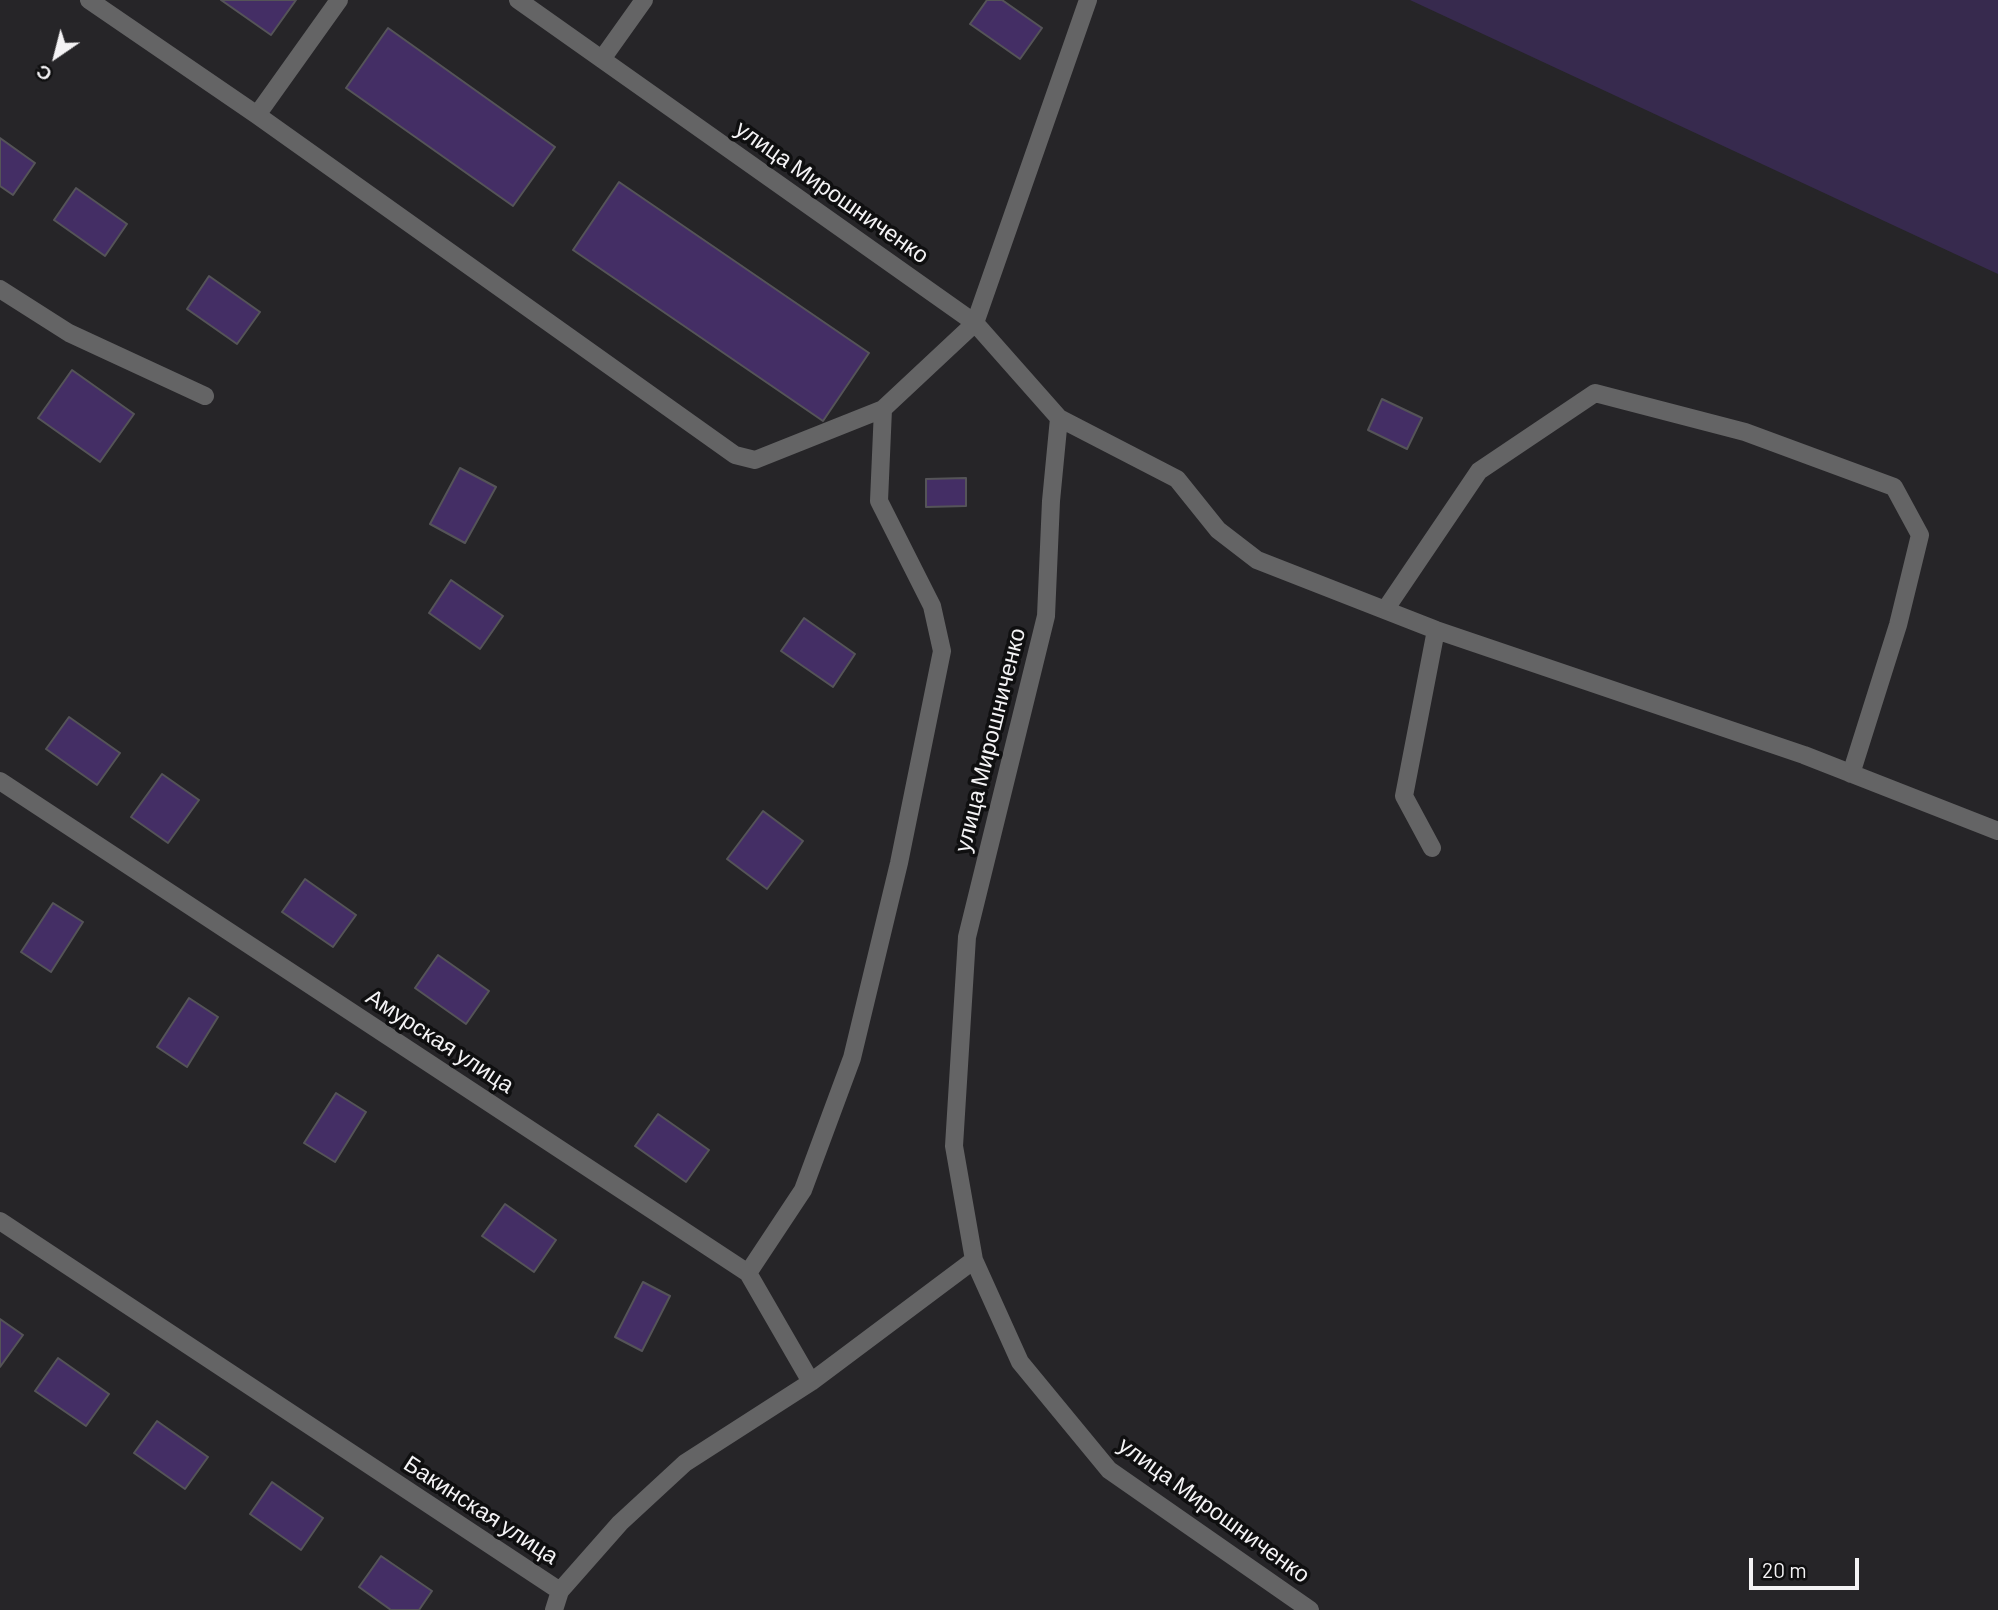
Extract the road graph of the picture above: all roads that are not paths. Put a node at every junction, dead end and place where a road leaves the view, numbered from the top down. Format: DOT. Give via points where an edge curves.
graph roads {
  1 [pos="89,0"];
  2 [pos="340,0"];
  3 [pos="518,0"];
  4 [pos="644,0"];
  5 [pos="1088,0"];
  6 [pos="602,58"];
  7 [pos="257,115"];
  8 [pos="0,289"];
  9 [pos="975,323"];
  10 [pos="205,396"];
  11 [pos="883,408"];
  12 [pos="1059,418"];
  13 [pos="1385,610"];
  14 [pos="1436,630"];
  15 [pos="1852,774"];
  16 [pos="0,781"];
  17 [pos="1998,831"];
  18 [pos="1432,848"];
  19 [pos="0,1221"];
  20 [pos="974,1260"];
  21 [pos="748,1273"];
  22 [pos="811,1382"];
  23 [pos="560,1591"];
  24 [pos="554,1610"];
  25 [pos="1310,1610"];
  1 -- 7 [label="street"];
  2 -- 7 [label="street"];
  3 -- 6 [label="street, улица Мирошниченко"];
  4 -- 6 [label="street"];
  5 -- 9 [label="street"];
  6 -- 9 [label="street, улица Мирошниченко"];
  7 -- 11 [label="street" via="736,455 755,460"];
  8 -- 10 [label="street" via="69,333"];
  9 -- 11 [label="street"];
  9 -- 12 [label="street, улица Мирошниченко"];
  11 -- 21 [label="street" via="879,501 932,606 942,651 899,863 852,1058 803,1190"];
  12 -- 13 [label="street" via="1177,479 1218,530 1257,560"];
  12 -- 20 [label="street, улица Мирошниченко" via="1046,616 967,937 954,1146"];
  13 -- 14 [label="street"];
  13 -- 15 [label="street" via="1479,471 1595,393 1745,432 1894,486 1920,535"];
  14 -- 15 [label="street"];
  14 -- 18 [label="street" via="1404,796"];
  15 -- 17 [label="street"];
  16 -- 21 [label="street, Амурская улица"];
  19 -- 23 [label="street, Бакинская улица"];
  20 -- 22 [label="street, Бакинская улица"];
  20 -- 25 [label="street, улица Мирошниченко" via="1020,1362 1109,1470"];
  21 -- 22 [label="street, Амурская улица"];
  22 -- 23 [label="street, Бакинская улица" via="685,1463 620,1522"];
  23 -- 24 [label="street"];
}
